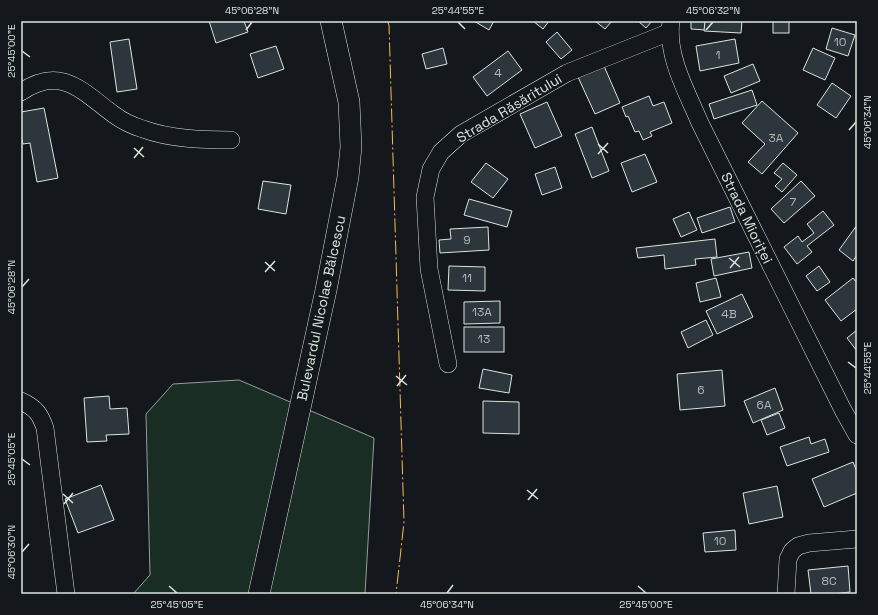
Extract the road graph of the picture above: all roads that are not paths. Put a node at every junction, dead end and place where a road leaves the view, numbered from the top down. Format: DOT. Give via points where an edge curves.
graph roads {
  1 [pos="331,21"];
  2 [pos="670,27"];
  3 [pos="21,92"];
  4 [pos="231,140"];
  5 [pos="448,364"];
  6 [pos="21,401"];
  7 [pos="850,407"];
  8 [pos="857,435"];
  9 [pos="857,539"];
  10 [pos="66,594"];
  11 [pos="259,594"];
  12 [pos="786,594"];
  1 -- 11 [label="street, Bulevardul Nicolae Bălcescu" via="349,102 351,147 348,177 326,290"];
  2 -- 5 [label="street, Strada Răsăritului" via="567,73 461,134 441,152 431,169 425,197 429,269"];
  2 -- 7 [label="street, Strada Mioriței" via="672,50 700,124"];
  3 -- 4 [label="street" via="41,82 58,80 74,85 114,115 143,129 203,140"];
  6 -- 10 [label="street" via="40,414 45,428"];
  7 -- 8 [label="street, Strada Mioriței"];
  9 -- 12 [label="street" via="798,546 788,559"];
}
